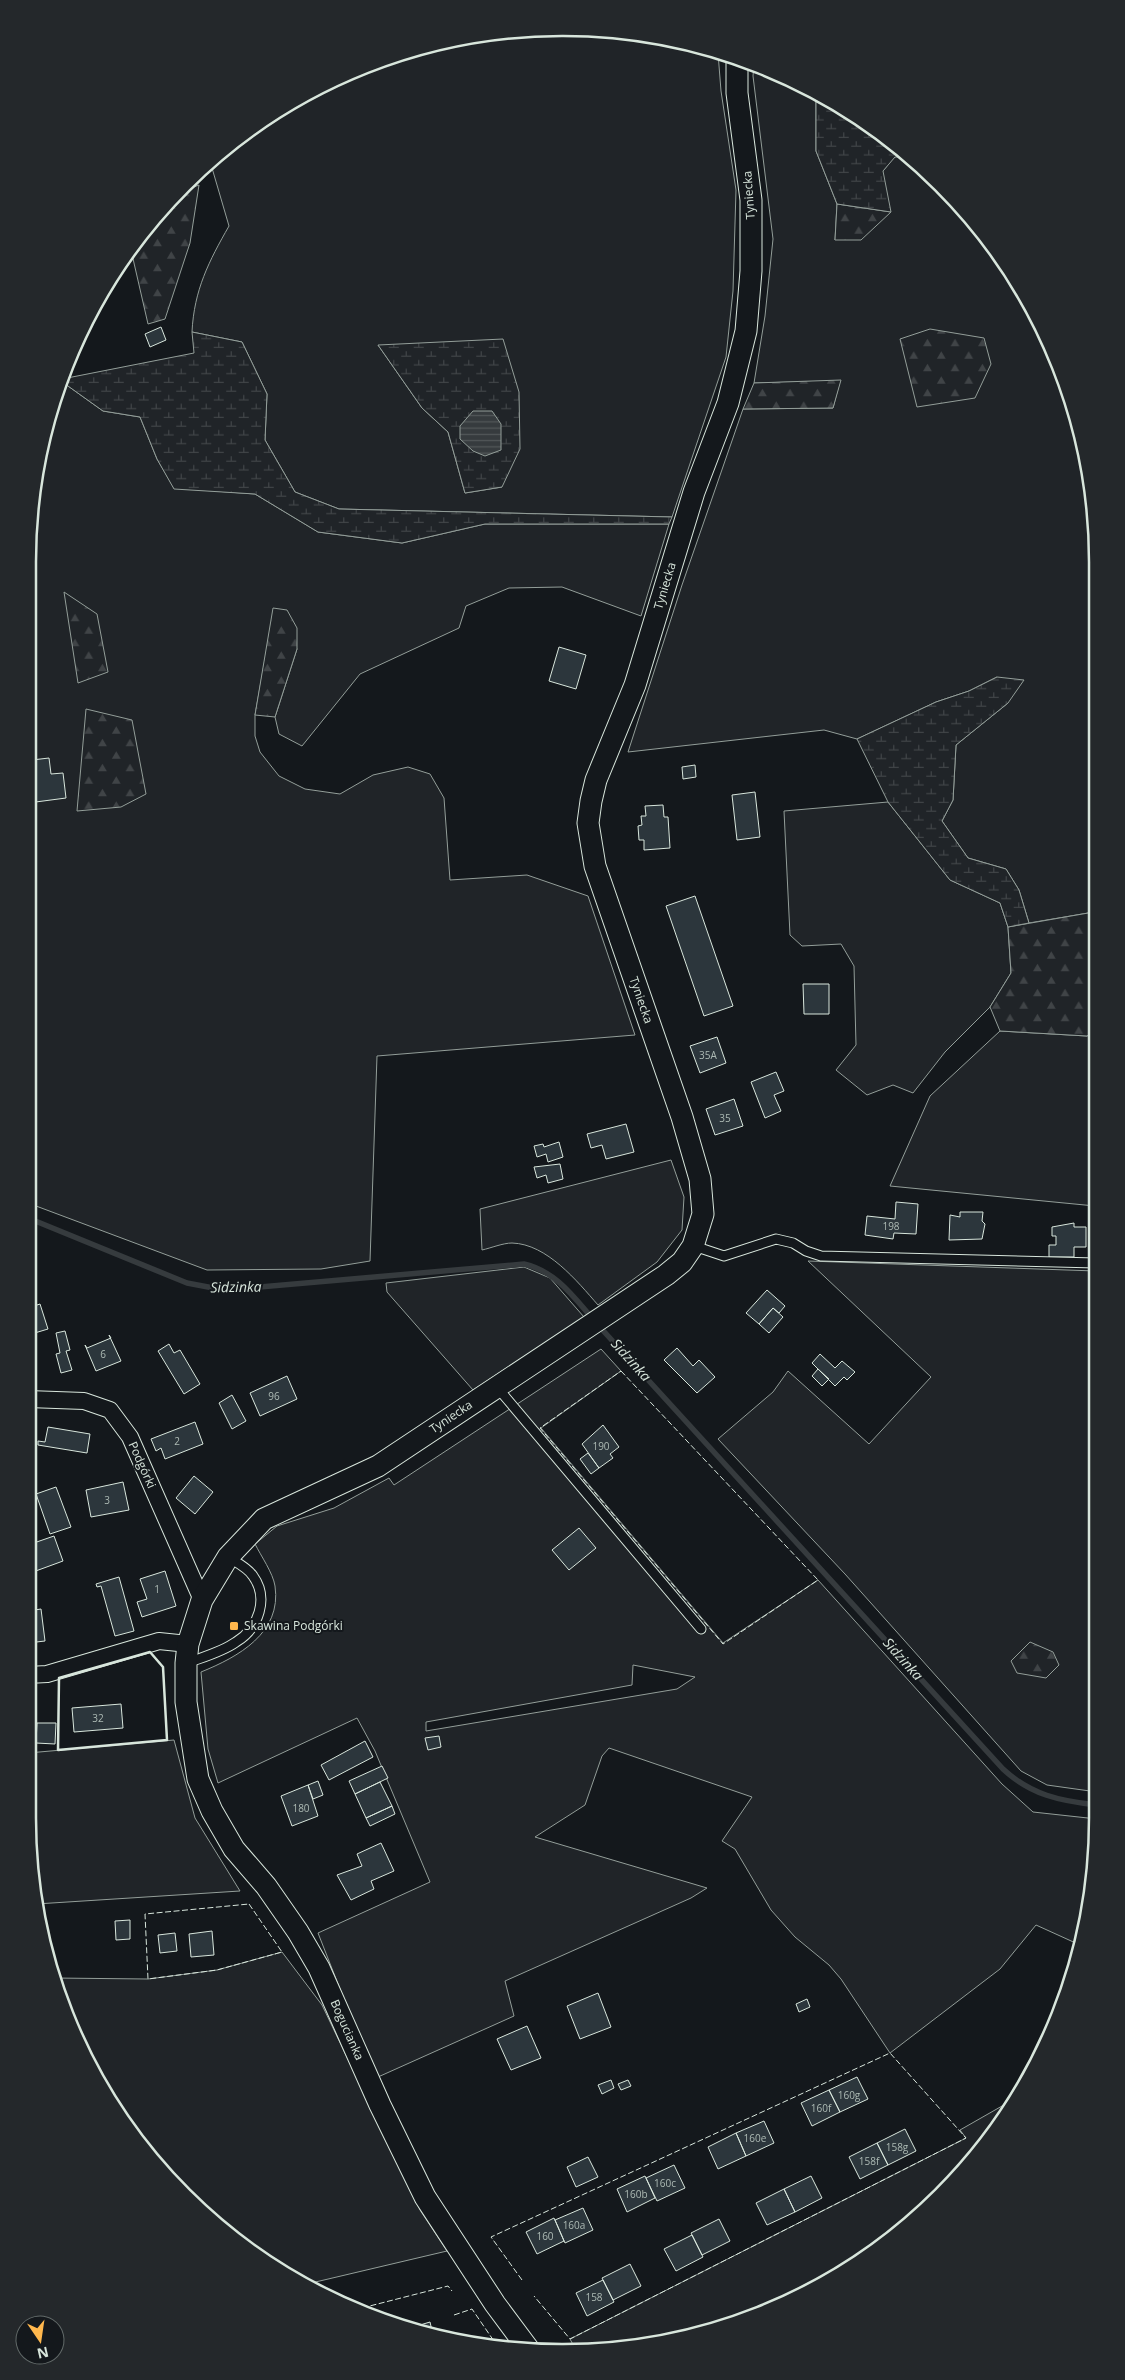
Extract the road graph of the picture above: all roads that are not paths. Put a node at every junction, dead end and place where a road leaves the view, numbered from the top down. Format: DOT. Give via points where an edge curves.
graph roads {
  1 [pos="737,66"];
  2 [pos="693,1246"];
  3 [pos="1089,1263"];
  4 [pos="496,1386"];
  5 [pos="36,1399"];
  6 [pos="228,1557"];
  7 [pos="202,1600"];
  8 [pos="701,1629"];
  9 [pos="187,1654"];
  10 [pos="36,1675"];
  11 [pos="186,1702"];
  12 [pos="523,2342"];
  1 -- 2 [label="street, Tyniecka" via="751,200 751,271 746,331 728,402 694,492 635,685 596,780 588,823 595,866 700,1179 702,1214"];
  2 -- 3 [label="lane" via="724,1256 776,1239 821,1256"];
  2 -- 4 [label="street, Tyniecka" via="682,1262 666,1275"];
  4 -- 6 [label="street, Tyniecka" via="378,1466 264,1519"];
  4 -- 8 [label="lane"];
  5 -- 7 [label="street, Podgórki" via="84,1401 110,1410 130,1437"];
  6 -- 7 [label="street, Tyniecka"];
  6 -- 9 [label="lane" via="253,1575 260,1592 261,1611 246,1634 236,1642"];
  7 -- 9 [label="street, Tyniecka"];
  9 -- 10 [label="street" via="158,1641"];
  9 -- 11 [label="street, Tyniecka"];
  11 -- 12 [label="street, Bogucianka" via="198,1779 212,1811 234,1849 266,1886 298,1932 319,1968 425,2197 494,2304"];
}
